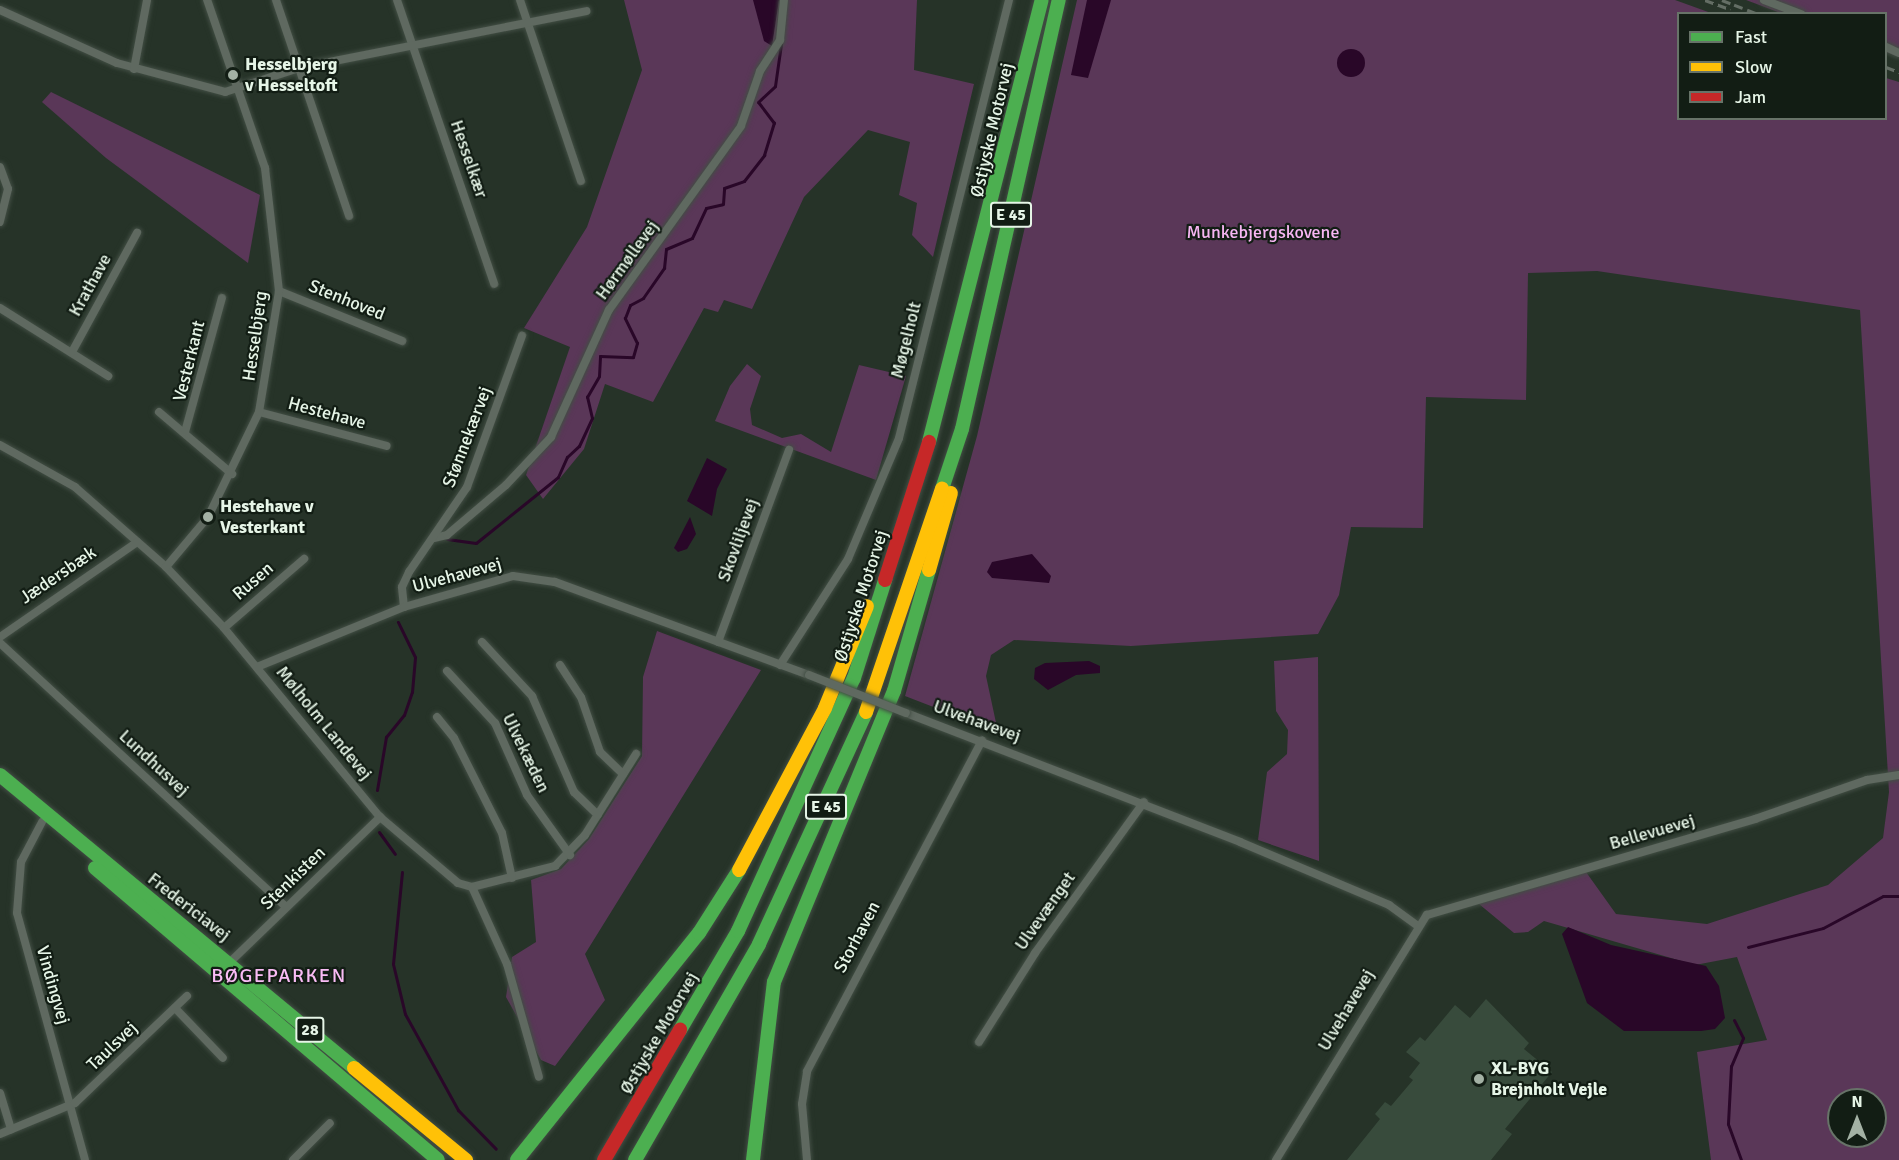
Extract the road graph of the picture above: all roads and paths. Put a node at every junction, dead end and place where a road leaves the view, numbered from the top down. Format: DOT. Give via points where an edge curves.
graph roads {
  1 [pos="147,0"];
  2 [pos="207,0"];
  3 [pos="276,0"];
  4 [pos="398,0"];
  5 [pos="520,0"];
  6 [pos="784,0"];
  7 [pos="1009,0"];
  8 [pos="1042,0"];
  9 [pos="1059,0"];
  10 [pos="1764,0"];
  11 [pos="0,10"];
  12 [pos="586,11"];
  13 [pos="1796,12"];
  14 [pos="528,24"];
  15 [pos="413,45"];
  16 [pos="299,68"];
  17 [pos="134,69"];
  18 [pos="237,88"];
  19 [pos="0,167"];
  20 [pos="581,181"];
  21 [pos="349,216"];
  22 [pos="0,222"];
  23 [pos="137,233"];
  24 [pos="494,284"];
  25 [pos="279,291"];
  26 [pos="222,298"];
  27 [pos="0,308"];
  28 [pos="522,336"];
  29 [pos="402,340"];
  30 [pos="72,352"];
  31 [pos="108,376"];
  32 [pos="159,412"];
  33 [pos="259,412"];
  34 [pos="962,429"];
  35 [pos="185,432"];
  36 [pos="0,444"];
  37 [pos="387,447"];
  38 [pos="789,450"];
  39 [pos="232,474"];
  40 [pos="904,520"];
  41 [pos="434,538"];
  42 [pos="137,542"];
  43 [pos="304,559"];
  44 [pos="166,567"];
  45 [pos="404,607"];
  46 [pos="224,628"];
  47 [pos="0,637"];
  48 [pos="482,642"];
  49 [pos="718,642"];
  50 [pos="0,643"];
  51 [pos="560,664"];
  52 [pos="780,665"];
  53 [pos="257,667"];
  54 [pos="447,670"];
  55 [pos="437,717"];
  56 [pos="982,740"];
  57 [pos="636,754"];
  58 [pos="623,774"];
  59 [pos="0,775"];
  60 [pos="1899,775"];
  61 [pos="0,785"];
  62 [pos="1144,802"];
  63 [pos="598,815"];
  64 [pos="380,817"];
  65 [pos="42,822"];
  66 [pos="570,855"];
  67 [pos="512,878"];
  68 [pos="472,886"];
  69 [pos="286,907"];
  70 [pos="1417,925"];
  71 [pos="230,962"];
  72 [pos="187,996"];
  73 [pos="175,1008"];
  74 [pos="979,1042"];
  75 [pos="223,1058"];
  76 [pos="539,1077"];
  77 [pos="0,1093"];
  78 [pos="69,1105"];
  79 [pos="330,1123"];
  80 [pos="11,1129"];
  81 [pos="0,1134"];
  82 [pos="85,1160"];
  83 [pos="293,1160"];
  84 [pos="438,1160"];
  85 [pos="466,1160"];
  86 [pos="517,1160"];
  87 [pos="604,1160"];
  88 [pos="635,1160"];
  89 [pos="753,1160"];
  90 [pos="807,1160"];
  91 [pos="1276,1160"];
  1 -- 17 [label="street"];
  2 -- 18 [label="street, Hesselbjerg"];
  3 -- 16 [label="street"];
  4 -- 15 [label="street, Hesselkær"];
  5 -- 14 [label="street"];
  6 -- 41 [label="street, Hørmøllevej" via="780,40 760,71 741,126 609,310 551,438 506,485 447,535"];
  7 -- 52 [label="street, Møgelholt" via="899,438 848,559 824,605"];
  8 -- 40 [label="main road, Østjyske Motorvej / E 45" via="988,223"];
  9 -- 34 [label="main road, Østjyske Motorvej / E 45"];
  10 -- 13 [label="street"];
  11 -- 17 [label="street"];
  12 -- 14 [label="street"];
  14 -- 15 [label="street"];
  14 -- 20 [label="street"];
  15 -- 16 [label="street"];
  15 -- 24 [label="street, Hesselkær"];
  16 -- 18 [label="street"];
  16 -- 21 [label="street"];
  17 -- 18 [label="street" via="211,91"];
  18 -- 25 [label="street, Hesselbjerg" via="274,210"];
  19 -- 22 [label="street" via="8,202"];
  23 -- 30 [label="street, Krathave"];
  25 -- 29 [label="street, Stenhoved"];
  25 -- 33 [label="street, Hesselbjerg"];
  26 -- 35 [label="street, Vesterkant"];
  27 -- 30 [label="street"];
  28 -- 41 [label="street, Stønnekærvej" via="467,487"];
  30 -- 31 [label="street"];
  32 -- 35 [label="street, Vesterkant"];
  33 -- 37 [label="street, Hestehave"];
  33 -- 39 [label="street, Hesselbjerg"];
  34 -- 88 [label="main road, Østjyske Motorvej / E 45" via="878,686 820,822 685,1081"];
  34 -- 89 [label="main road" via="962,450 894,691 774,982"];
  35 -- 39 [label="street, Vesterkant"];
  36 -- 42 [label="street, Mølholm Landevej" via="75,488"];
  38 -- 49 [label="street, Skovliljevej"];
  39 -- 44 [label="street, Hesselbjerg" via="208,517"];
  40 -- 86 [label="main road" via="825,708 732,882 687,949"];
  40 -- 87 [label="main road, Østjyske Motorvej / E 45" via="854,678 804,792 738,931"];
  41 -- 45 [label="street, Stønnekærvej" via="402,587"];
  42 -- 44 [label="street, Mølholm Landevej"];
  42 -- 47 [label="street, Jædersbæk"];
  43 -- 46 [label="street, Rusen"];
  44 -- 46 [label="street, Mølholm Landevej"];
  45 -- 49 [label="street, Ulvehavevej" via="494,579 536,578"];
  45 -- 53 [label="street, Ulvehavevej"];
  46 -- 53 [label="street, Mølholm Landevej"];
  48 -- 63 [label="street, Ulvekæden" via="532,696 574,792"];
  49 -- 52 [label="street, Ulvehavevej"];
  50 -- 69 [label="street, Lundhusvej"];
  51 -- 58 [label="street" via="581,697 600,752"];
  52 -- 56 [label="street, Ulvehavevej, bridge"];
  53 -- 64 [label="street, Mølholm Landevej"];
  54 -- 66 [label="street, Ulvekæden" via="495,723 527,795"];
  55 -- 67 [label="street" via="454,738 502,833"];
  56 -- 62 [label="street, Ulvehavevej"];
  56 -- 90 [label="street, Storhaven" via="807,1071 802,1104"];
  57 -- 58 [label="street"];
  58 -- 63 [label="street"];
  59 -- 71 [label="main road, Fredericiavej / 28"];
  60 -- 70 [label="street, Bellevuevej" via="1867,780 1427,915"];
  61 -- 65 [label="main road, Fredericiavej / 28"];
  62 -- 70 [label="street, Ulvehavevej" via="1389,905"];
  62 -- 74 [label="street, Ulvevænget" via="1035,953"];
  63 -- 66 [label="street"];
  64 -- 68 [label="street, Mølholm Landevej" via="458,883"];
  64 -- 69 [label="street, Stenkisten"];
  65 -- 78 [label="street, Vindingvej" via="21,862 16,907"];
  65 -- 84 [label="main road, Fredericiavej / 28"];
  66 -- 67 [label="street" via="535,874"];
  67 -- 68 [label="street"];
  68 -- 76 [label="street" via="507,964"];
  69 -- 71 [label="street, Stenkisten"];
  70 -- 91 [label="street, Ulvehavevej"];
  71 -- 85 [label="main road, Fredericiavej / 28"];
  72 -- 73 [label="street, Taulsvej"];
  73 -- 75 [label="street"];
  73 -- 78 [label="street, Taulsvej"];
  77 -- 80 [label="street"];
  78 -- 80 [label="street, Taulsvej"];
  78 -- 82 [label="street, Vindingvej"];
  79 -- 83 [label="street"];
  80 -- 81 [label="street, Taulsvej"];
}
